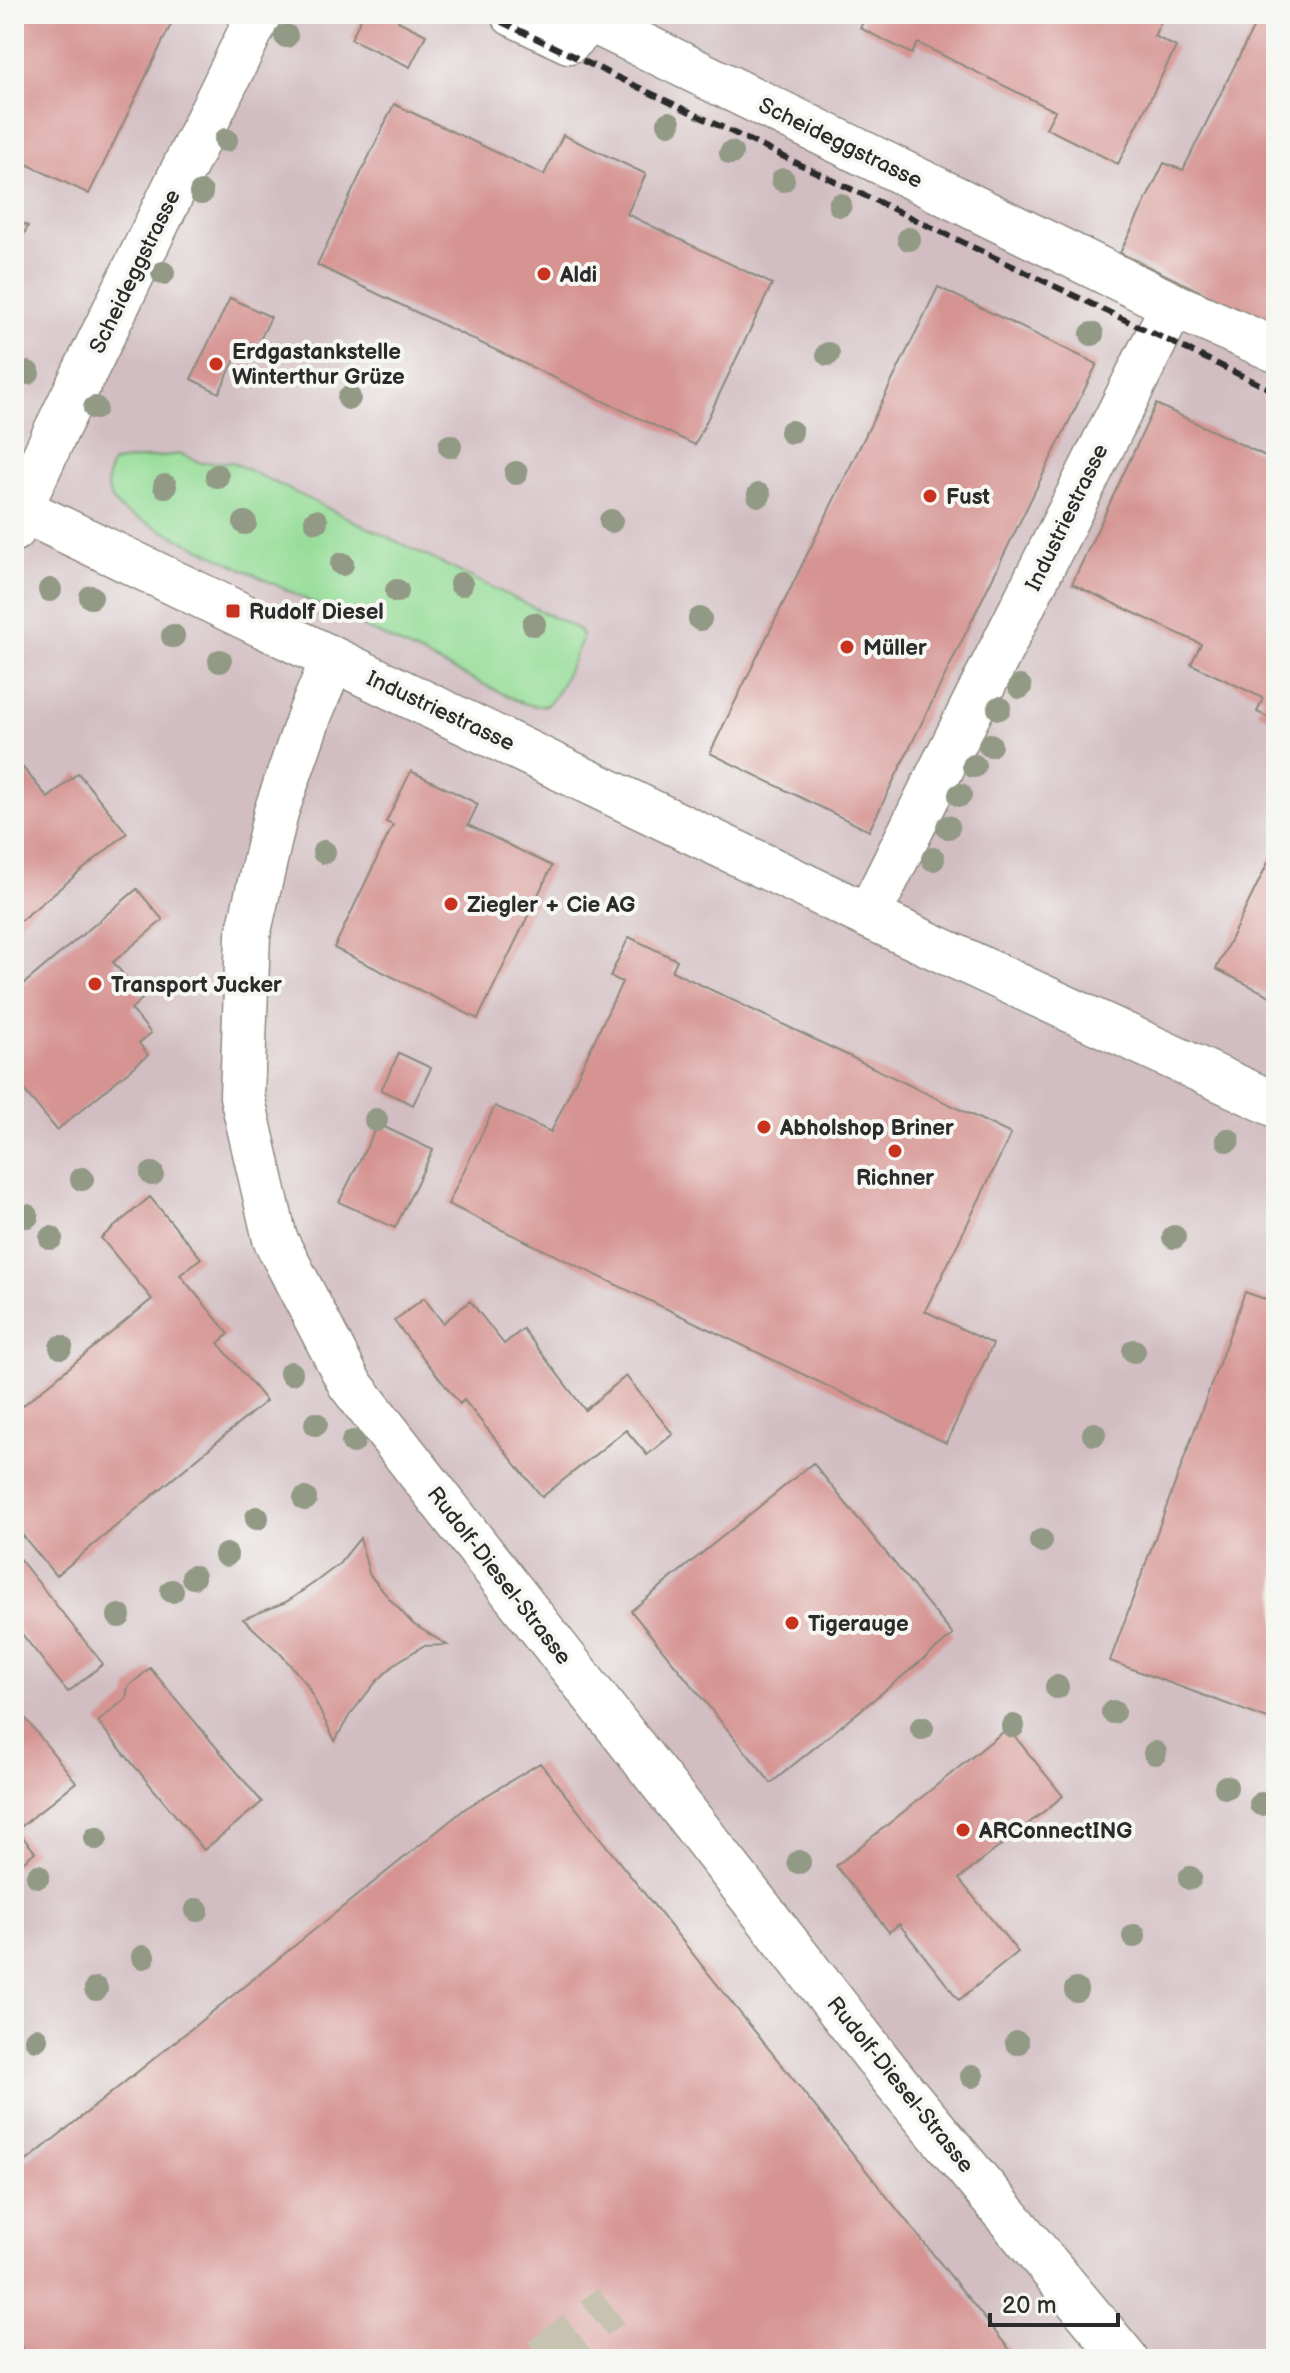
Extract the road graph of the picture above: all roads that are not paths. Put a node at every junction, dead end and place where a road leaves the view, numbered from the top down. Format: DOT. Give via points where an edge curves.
graph roads {
  1 [pos="259,14"];
  2 [pos="513,14"];
  3 [pos="1173,305"];
  4 [pos="1276,350"];
  5 [pos="16,515"];
  6 [pos="333,659"];
  7 [pos="868,916"];
  8 [pos="1276,1105"];
  9 [pos="1126,2359"];
  1 -- 5 [label="street, Scheideggstrasse"];
  2 -- 3 [label="street, Scheideggstrasse" via="569,41 591,20"];
  3 -- 4 [label="street"];
  3 -- 7 [label="street, Industriestrasse"];
  5 -- 6 [label="street, Industriestrasse"];
  6 -- 7 [label="street, Industriestrasse"];
  6 -- 9 [label="street, Rudolf-Diesel-Strasse" via="276,812 248,935 242,1096 275,1239 350,1384 895,2081"];
  7 -- 8 [label="street, Industriestrasse"];
}
